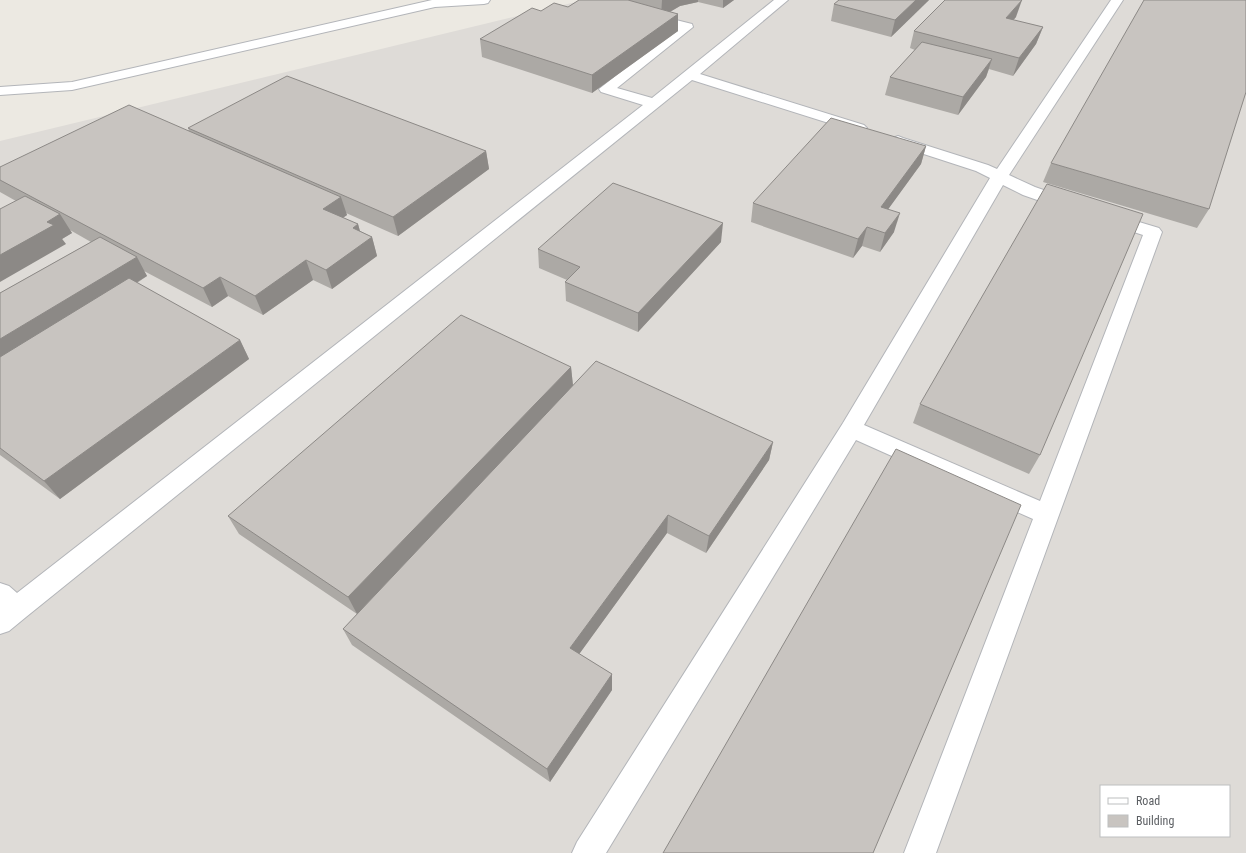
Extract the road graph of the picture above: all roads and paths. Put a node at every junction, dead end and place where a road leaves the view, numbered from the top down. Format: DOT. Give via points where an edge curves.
graph roads {
  1 [pos="484,0"];
  2 [pos="782,0"];
  3 [pos="1116,0"];
  4 [pos="457,1"];
  5 [pos="636,14"];
  6 [pos="690,75"];
  7 [pos="0,91"];
  8 [pos="653,103"];
  9 [pos="871,132"];
  10 [pos="886,137"];
  11 [pos="1000,176"];
  12 [pos="851,429"];
  13 [pos="1047,514"];
  14 [pos="6,608"];
  15 [pos="588,853"];
  16 [pos="920,853"];
  1 -- 4 [label="lane"];
  2 -- 6 [label="lane"];
  3 -- 11 [label="lane"];
  4 -- 7 [label="lane" via="435,3 72,86"];
  5 -- 8 [label="lane" via="687,27 606,88"];
  6 -- 8 [label="lane"];
  6 -- 9 [label="lane"];
  8 -- 14 [label="lane"];
  10 -- 11 [label="lane"];
  11 -- 12 [label="lane"];
  11 -- 13 [label="lane" via="1029,191 1153,232"];
  12 -- 13 [label="lane"];
  12 -- 15 [label="lane"];
  13 -- 16 [label="lane"];
}
